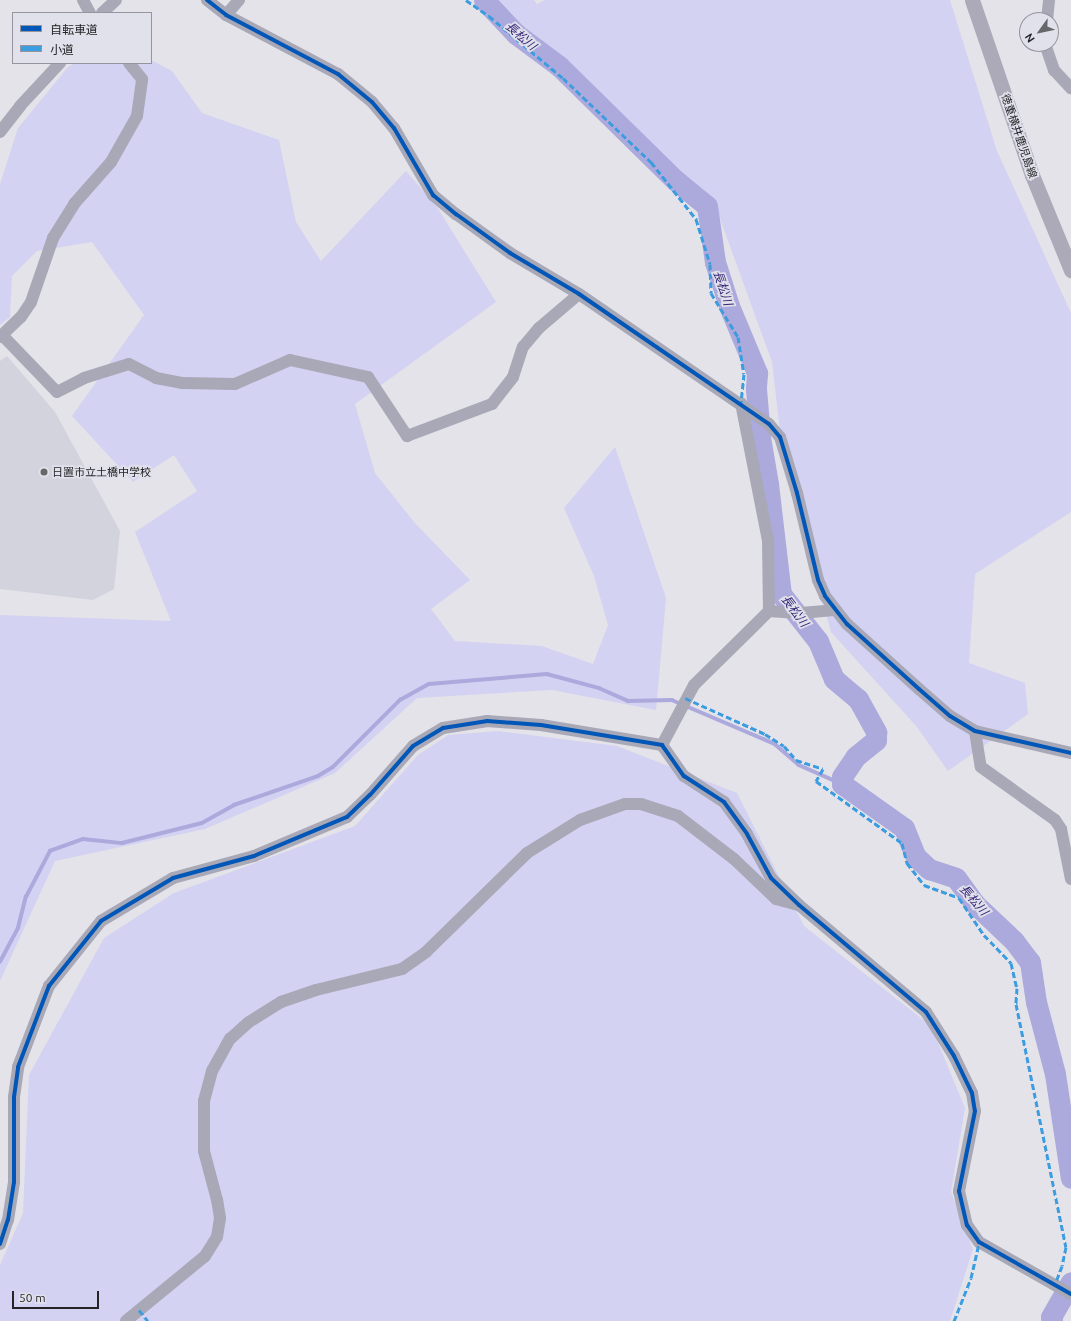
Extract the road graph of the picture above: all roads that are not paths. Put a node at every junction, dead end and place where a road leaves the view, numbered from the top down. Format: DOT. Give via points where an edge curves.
graph roads {
  1 [pos="83,0"];
  2 [pos="116,0"];
  3 [pos="207,0"];
  4 [pos="239,0"];
  5 [pos="972,0"];
  6 [pos="1049,0"];
  7 [pos="89,12"];
  8 [pos="103,12"];
  9 [pos="1048,12"];
  10 [pos="226,15"];
  11 [pos="1048,52"];
  12 [pos="59,64"];
  13 [pos="130,64"];
  14 [pos="1071,88"];
  15 [pos="0,132"];
  16 [pos="1071,270"];
  17 [pos="579,294"];
  18 [pos="1,336"];
  19 [pos="745,405"];
  20 [pos="834,610"];
  21 [pos="774,612"];
  22 [pos="975,731"];
  23 [pos="662,745"];
  24 [pos="1071,754"];
  25 [pos="1071,879"];
  26 [pos="799,906"];
  27 [pos="0,1244"];
  28 [pos="1071,1294"];
  29 [pos="126,1321"];
  1 -- 7 [label="street"];
  2 -- 8 [label="street"];
  3 -- 10 [label="street"];
  4 -- 10 [label="street"];
  5 -- 16 [label="main road, 徳重横井鹿児島線" via="1032,175"];
  6 -- 9 [label="street"];
  10 -- 17 [label="street" via="338,74 372,102 394,128 433,195 510,253"];
  11 -- 14 [label="street" via="1054,70"];
  12 -- 15 [label="street"];
  13 -- 18 [label="street" via="142,79 137,116 110,162 74,204 53,238 30,302 21,317"];
  17 -- 18 [label="street" via="539,328 523,347 513,377 492,404 407,436 368,377 290,360 235,384 182,383 156,378 129,364 84,378 57,392"];
  17 -- 19 [label="street"];
  19 -- 20 [label="street" via="769,424 780,437 797,493 818,580"];
  19 -- 21 [label="street" via="768,541"];
  20 -- 21 [label="street"];
  20 -- 22 [label="street" via="950,716"];
  21 -- 23 [label="street" via="694,685"];
  22 -- 24 [label="street"];
  22 -- 25 [label="street" via="981,767 1055,820 1061,829"];
  23 -- 26 [label="street" via="684,776 724,802 747,834 771,878"];
  23 -- 27 [label="street" via="541,724 486,721 443,728 413,746 370,796 347,817 254,856 173,878 101,921 49,986 18,1067 14,1097 14,1182 8,1220"];
  26 -- 28 [label="street" via="926,1012 954,1056 972,1093 975,1111 960,1192 967,1225 979,1242"];
  26 -- 29 [label="street" via="776,900 734,859 678,816 641,804 625,804 580,820 527,853 426,952 402,969 309,992 281,1002 249,1022 230,1039 212,1071 204,1101 204,1151 220,1218 217,1237 206,1256"];
}
